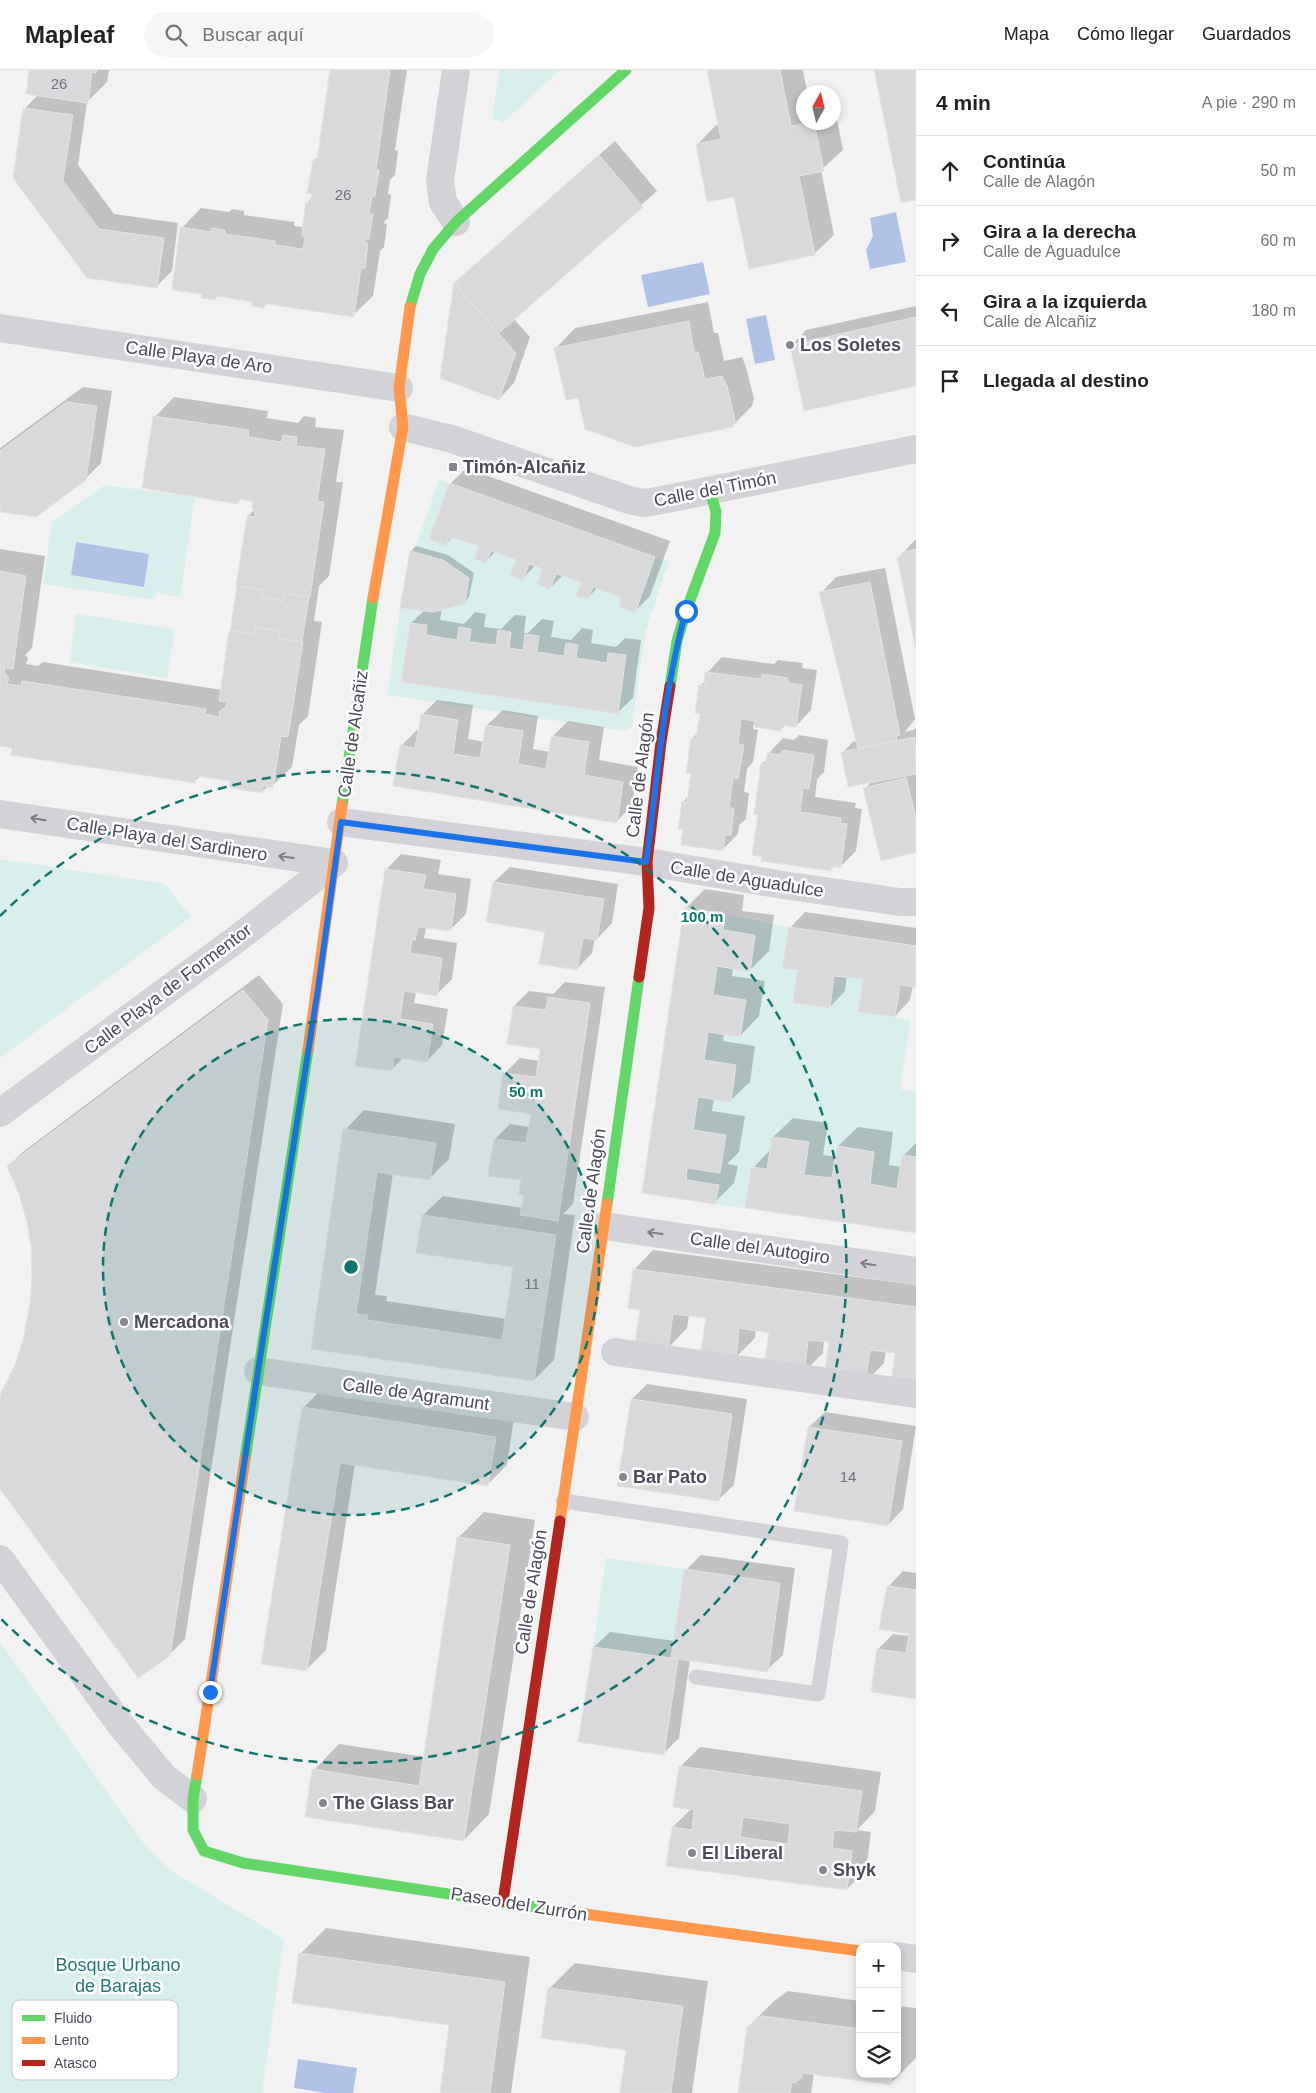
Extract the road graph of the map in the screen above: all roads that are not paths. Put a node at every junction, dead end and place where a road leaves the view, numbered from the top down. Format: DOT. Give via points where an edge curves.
graph roads {
  1 [pos="456,70"];
  2 [pos="626,70"];
  3 [pos="456,222"];
  4 [pos="0,328"];
  5 [pos="399,388"];
  6 [pos="403,427"];
  7 [pos="916,449"];
  8 [pos="710,492"];
  9 [pos="0,814"];
  10 [pos="341,822"];
  11 [pos="646,862"];
  12 [pos="334,863"];
  13 [pos="916,902"];
  14 [pos="0,1114"];
  15 [pos="604,1226"];
  16 [pos="916,1271"];
  17 [pos="615,1352"];
  18 [pos="258,1371"];
  19 [pos="916,1394"];
  20 [pos="575,1417"];
  21 [pos="563,1500"];
  22 [pos="0,1559"];
  23 [pos="696,1677"];
  24 [pos="193,1799"];
  25 [pos="193,1830"];
  26 [pos="503,1901"];
  27 [pos="856,1950"];
  28 [pos="901,1957"];
  29 [pos="916,1959"];
  1 -- 3 [label="street" via="440,181 443,202"];
  2 -- 3 [label="street, Calle de Alcañiz"];
  3 -- 5 [label="street, Calle de Alcañiz" via="433,249 420,274 410,307"];
  4 -- 5 [label="street, Calle Playa de Aro"];
  5 -- 6 [label="street, Calle de Alcañiz"];
  6 -- 8 [label="street, Calle del Timón" via="452,439 628,500 644,503"];
  6 -- 10 [label="street, Calle de Alcañiz" via="371,609"];
  7 -- 8 [label="street, Calle del Timón"];
  8 -- 11 [label="street, Calle de Alagón" via="716,512 715,533 677,641"];
  12 -- 9 [label="street, Calle Playa del Sardinero, one-way"];
  10 -- 11 [label="street, Calle de Aguadulce"];
  10 -- 12 [label="street, Calle de Alcañiz"];
  11 -- 13 [label="street, Calle de Aguadulce" via="782,886"];
  11 -- 15 [label="street, Calle de Alagón" via="649,908"];
  12 -- 14 [label="street, Calle Playa de Formentor"];
  12 -- 18 [label="street, Calle de Alcañiz" via="318,989"];
  16 -- 15 [label="street, Calle del Autogiro, one-way"];
  15 -- 20 [label="street, Calle de Alagón"];
  17 -- 19 [label="street"];
  18 -- 20 [label="street, Calle de Agramunt"];
  18 -- 24 [label="street, Calle de Alcañiz"];
  20 -- 21 [label="street, Calle de Alagón"];
  21 -- 23 [label="lane" via="842,1542 818,1694"];
  21 -- 26 [label="street, Calle de Alagón"];
  22 -- 24 [label="street" via="120,1724 164,1777"];
  24 -- 25 [label="street, Calle de Alcañiz"];
  25 -- 26 [label="street, Paseo del Zurrón" via="204,1851 243,1863"];
  26 -- 27 [label="street, Paseo del Zurrón"];
  28 -- 29 [label="street"];
}
